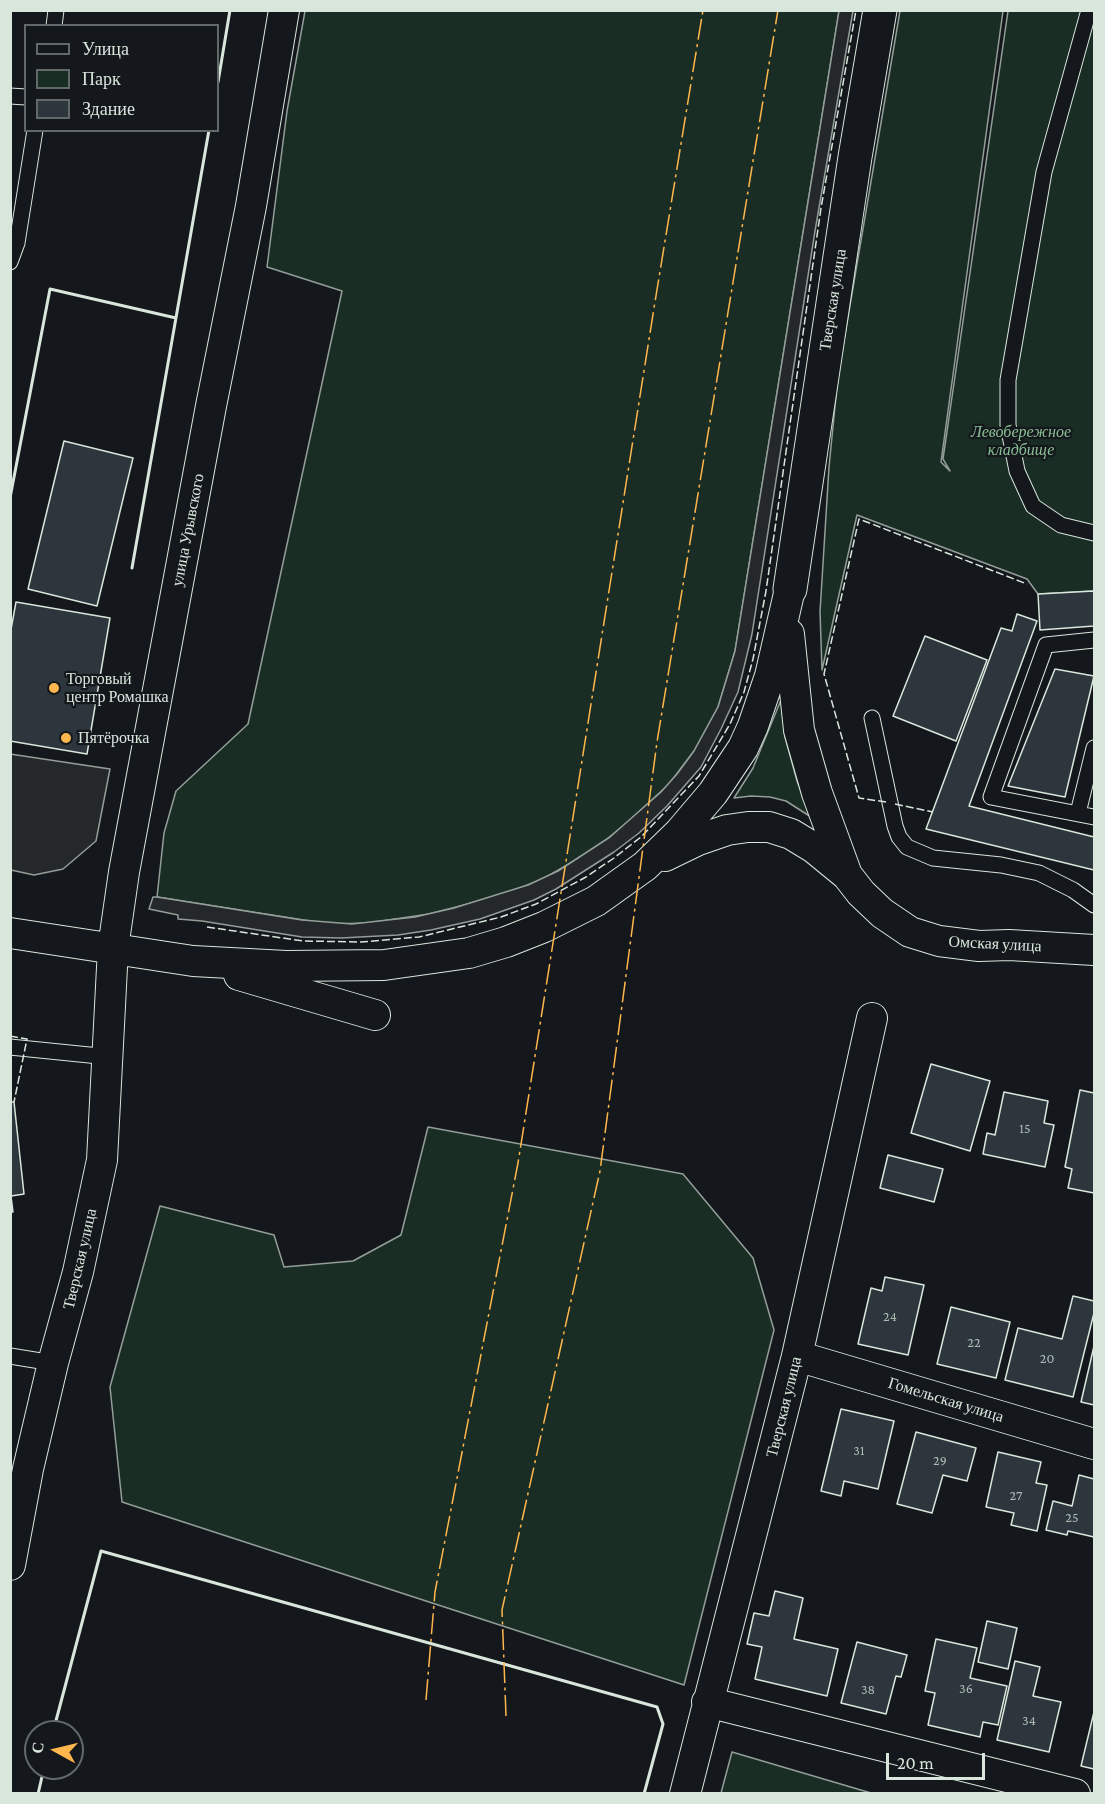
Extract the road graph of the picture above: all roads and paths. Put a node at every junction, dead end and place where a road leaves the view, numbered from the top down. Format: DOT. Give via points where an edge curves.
graph roads {
  1 [pos="284,10"];
  2 [pos="880,10"];
  3 [pos="1089,10"];
  4 [pos="35,132"];
  5 [pos="10,262"];
  6 [pos="1095,533"];
  7 [pos="790,589"];
  8 [pos="1095,640"];
  9 [pos="872,718"];
  10 [pos="1095,748"];
  11 [pos="1078,813"];
  12 [pos="1095,817"];
  13 [pos="645,866"];
  14 [pos="847,875"];
  15 [pos="1095,905"];
  16 [pos="10,933"];
  17 [pos="113,948"];
  18 [pos="1095,950"];
  19 [pos="194,961"];
  20 [pos="375,1015"];
  21 [pos="873,1018"];
  22 [pos="10,1047"];
  23 [pos="109,1057"];
  24 [pos="10,1356"];
  25 [pos="797,1356"];
  26 [pos="53,1363"];
  27 [pos="1095,1444"];
  28 [pos="10,1565"];
  29 [pos="707,1702"];
  30 [pos="686,1794"];
  31 [pos="1075,1794"];
  1 -- 17 [label="street, улица Урывского"];
  2 -- 7 [label="street, Тверская улица"];
  3 -- 6 [label="lane" via="1044,172 1008,380 1008,425 1017,471 1033,506 1061,525"];
  4 -- 5 [label="lane" via="17,243"];
  7 -- 13 [label="street" via="770,676 743,748 693,818"];
  7 -- 14 [label="street" via="789,636 799,730"];
  8 -- 11 [label="lane" via="1046,645 991,797"];
  9 -- 15 [label="lane" via="895,826 907,847 933,858 1040,873"];
  10 -- 11 [label="lane"];
  11 -- 12 [label="lane"];
  13 -- 14 [label="street" via="727,830 769,827 814,848"];
  13 -- 19 [label="street" via="561,920 469,953 384,965 286,966"];
  14 -- 18 [label="street, Омская улица" via="882,913 910,932 939,941"];
  16 -- 17 [label="street"];
  17 -- 19 [label="street"];
  17 -- 23 [label="street, Тверская улица"];
  19 -- 20 [label="street"];
  21 -- 25 [label="street, Тверская улица"];
  22 -- 23 [label="lane"];
  23 -- 26 [label="street, Тверская улица" via="102,1160"];
  24 -- 26 [label="lane"];
  25 -- 27 [label="street, Гомельская улица"];
  25 -- 29 [label="street, Тверская улица"];
  26 -- 28 [label="street, Тверская улица"];
  29 -- 30 [label="street, Тверская улица"];
  29 -- 31 [label="street"];
}
